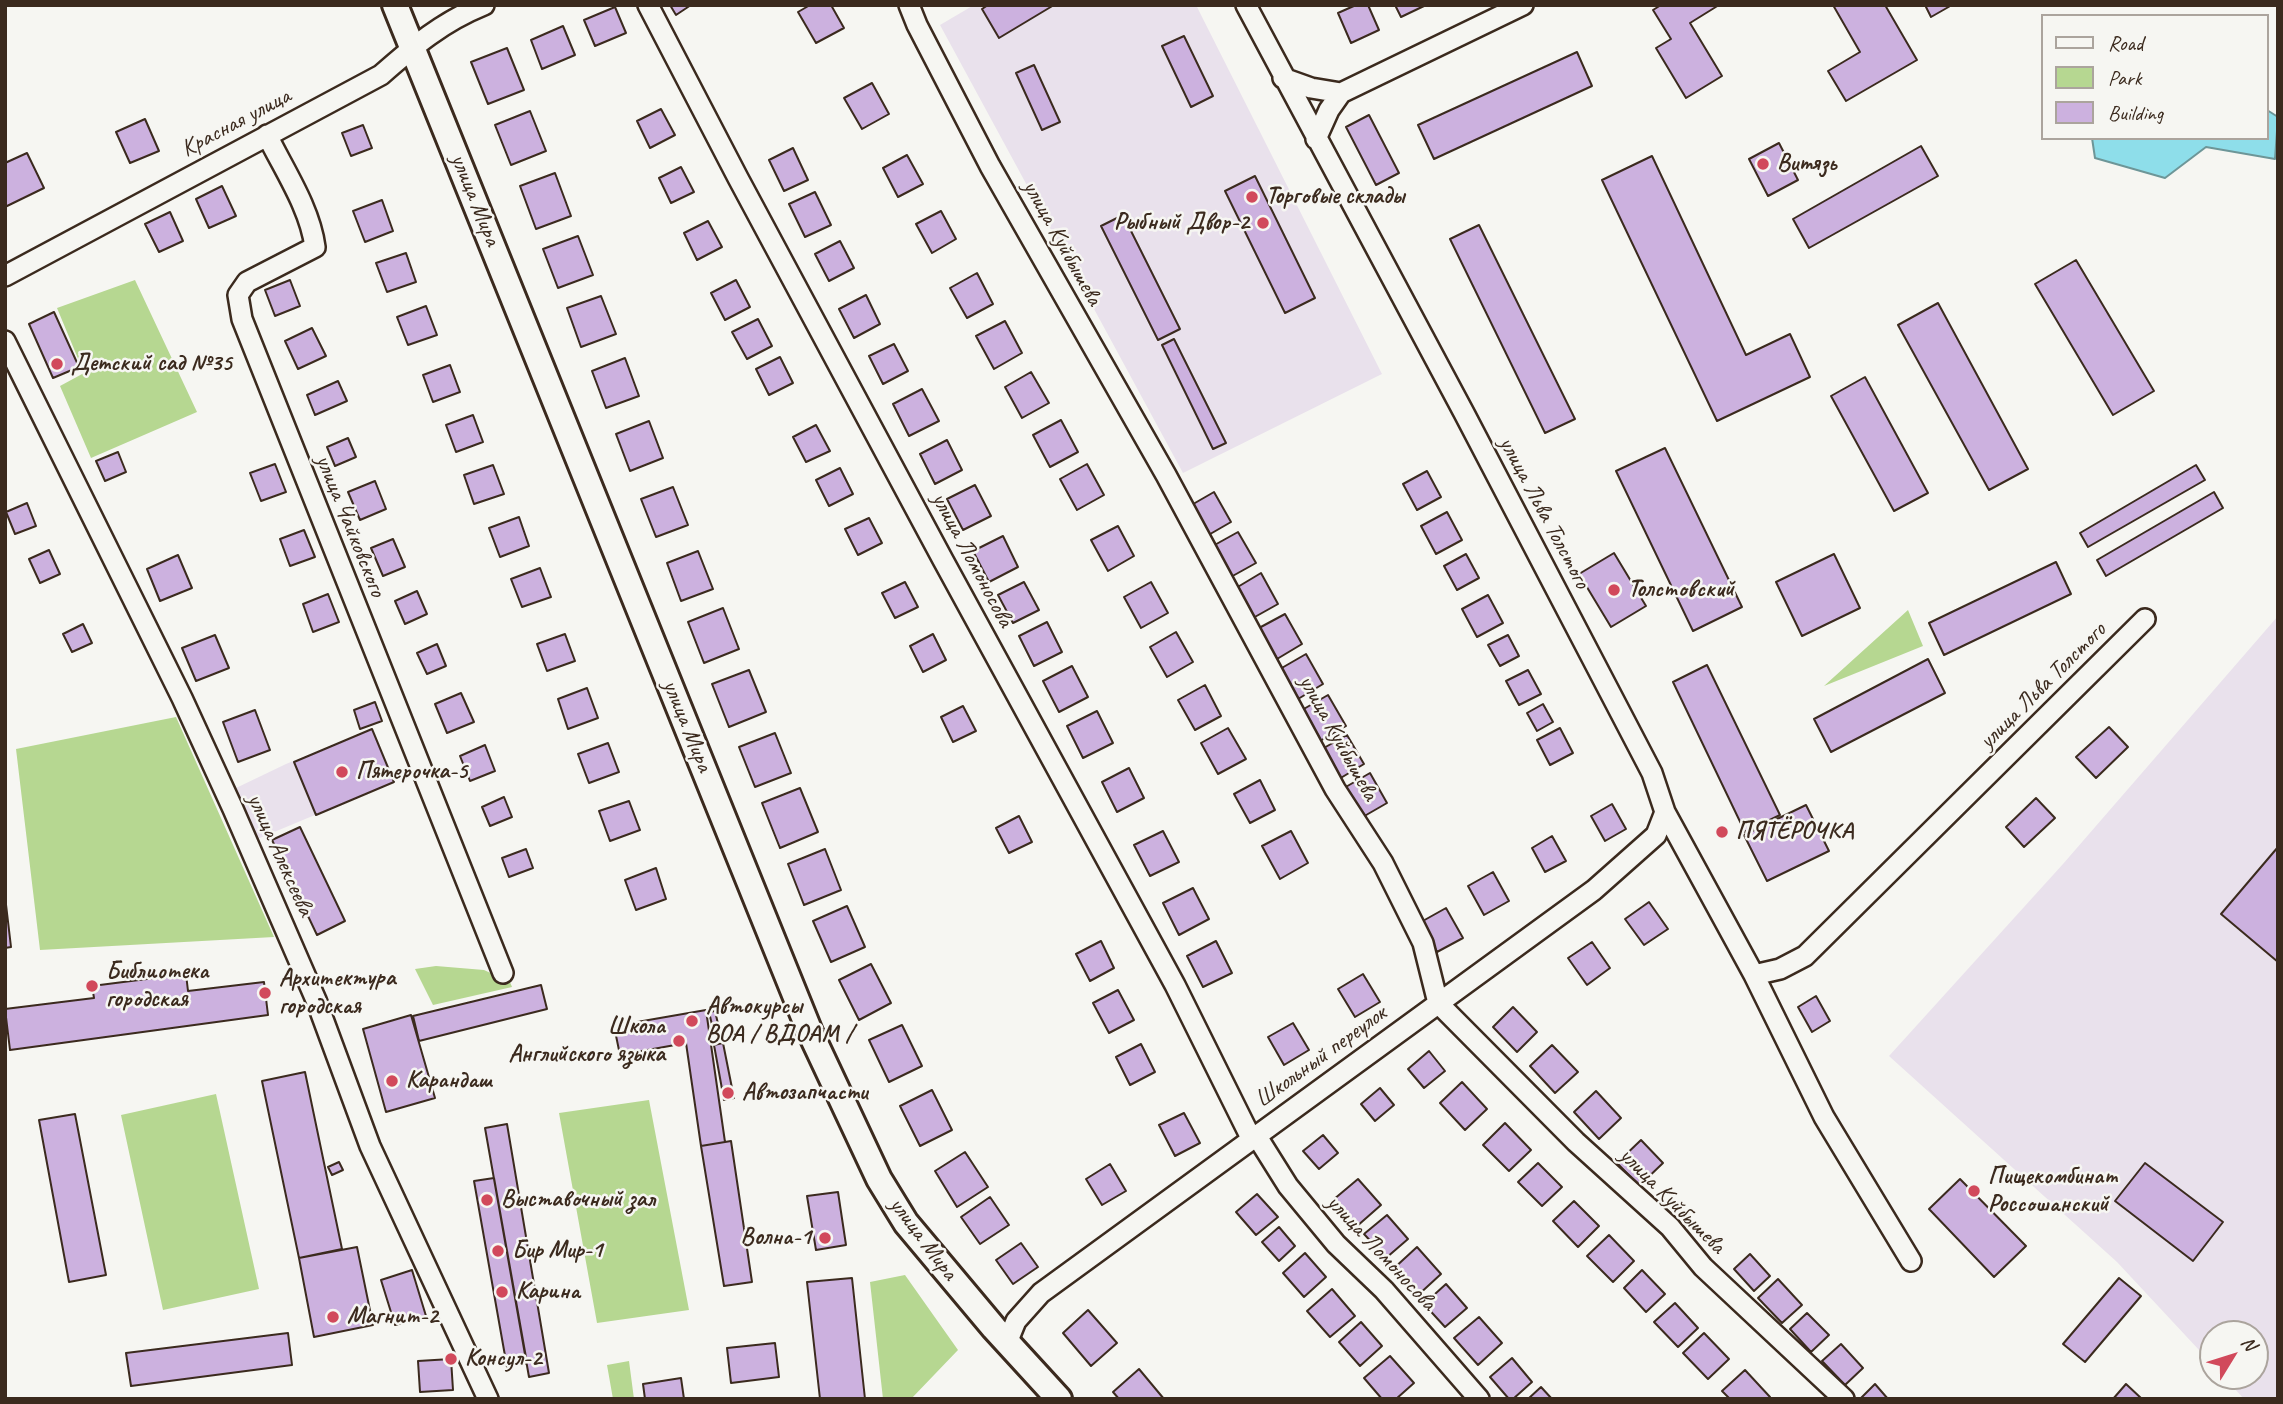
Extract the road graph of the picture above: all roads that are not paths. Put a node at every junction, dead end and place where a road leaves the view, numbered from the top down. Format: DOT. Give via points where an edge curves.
graph roads {
  1 [pos="395,5"];
  2 [pos="484,5"];
  3 [pos="648,5"];
  4 [pos="909,5"];
  5 [pos="1246,5"];
  6 [pos="1522,5"];
  7 [pos="413,47"];
  8 [pos="1283,78"];
  9 [pos="1342,93"];
  10 [pos="267,135"];
  11 [pos="1316,139"];
  12 [pos="5,275"];
  13 [pos="5,341"];
  14 [pos="2145,620"];
  15 [pos="1665,812"];
  16 [pos="503,973"];
  17 [pos="1754,975"];
  18 [pos="1438,1003"];
  19 [pos="1253,1137"];
  20 [pos="1911,1261"];
  21 [pos="1007,1343"];
  22 [pos="488,1399"];
  23 [pos="1059,1399"];
  24 [pos="1479,1399"];
  25 [pos="1844,1399"];
  1 -- 7 [label="main road, улица Мира"];
  2 -- 7 [label="street, Красная улица" via="456,16"];
  3 -- 19 [label="street, улица Ломоносова"];
  4 -- 18 [label="street, улица Куйбышева" via="997,178 1166,475 1335,789 1383,863 1423,943"];
  5 -- 8 [label="street, улица Льва Толстого"];
  6 -- 9 [label="street"];
  7 -- 10 [label="street, Красная улица" via="381,75"];
  7 -- 21 [label="main road, улица Мира" via="810,1032 856,1134 906,1223"];
  8 -- 9 [label="street"];
  8 -- 11 [label="street, улица Льва Толстого"];
  9 -- 11 [label="street"];
  10 -- 12 [label="street, Красная улица"];
  10 -- 16 [label="street, улица Чайковского" via="300,202 315,247 247,282 238,295 242,319"];
  11 -- 15 [label="street, улица Льва Толстого" via="1652,773"];
  13 -- 22 [label="street, улица Алексеева" via="227,795 307,979 378,1165"];
  14 -- 17 [label="street, улица Льва Толстого" via="1805,956"];
  15 -- 17 [label="street, улица Льва Толстого"];
  15 -- 18 [label="street, Школьный переулок" via="1656,835 1594,890"];
  17 -- 20 [label="street, улица Льва Толстого" via="1824,1117"];
  18 -- 19 [label="street, Школьный переулок"];
  18 -- 25 [label="street, улица Куйбышева" via="1576,1142 1670,1227 1703,1267"];
  19 -- 21 [label="street, Школьный переулок" via="1041,1293 1016,1321"];
  19 -- 24 [label="street, улица Ломоносова" via="1336,1244 1384,1290"];
  21 -- 23 [label="main road, улица Мира"];
}
